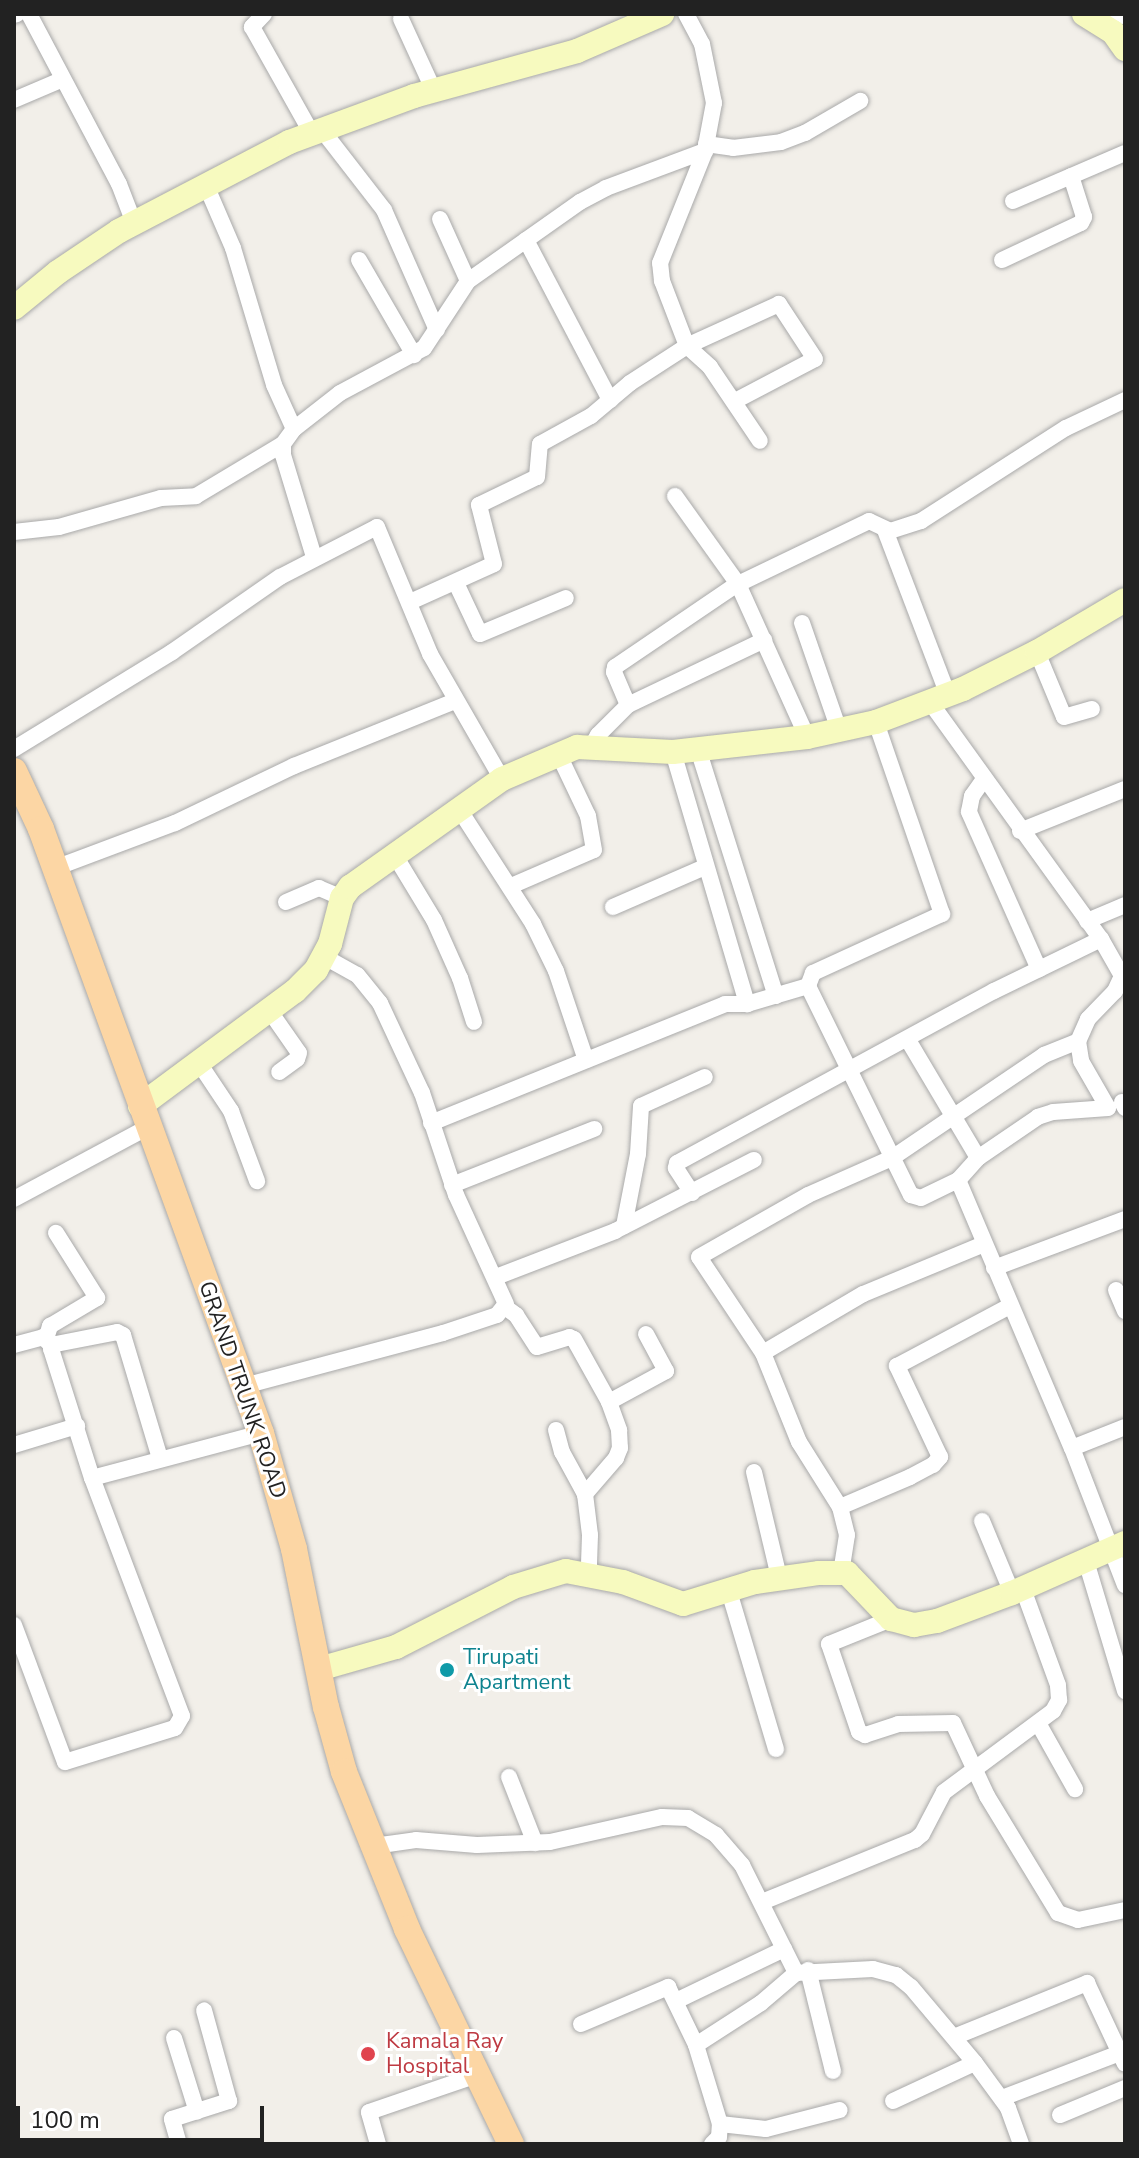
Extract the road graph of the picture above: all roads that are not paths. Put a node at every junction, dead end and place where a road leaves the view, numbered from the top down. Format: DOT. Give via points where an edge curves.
graph roads {
  1 [pos="29,14"];
  2 [pos="662,14"];
  3 [pos="686,14"];
  4 [pos="1125,14"];
  5 [pos="255,18"];
  6 [pos="401,19"];
  7 [pos="1093,19"];
  8 [pos="1125,49"];
  9 [pos="61,80"];
  10 [pos="434,91"];
  11 [pos="14,100"];
  12 [pos="860,101"];
  13 [pos="317,132"];
  14 [pos="706,148"];
  15 [pos="1125,153"];
  16 [pos="1071,176"];
  17 [pos="205,183"];
  18 [pos="1013,201"];
  19 [pos="440,219"];
  20 [pos="134,223"];
  21 [pos="526,240"];
  22 [pos="359,260"];
  23 [pos="1002,260"];
  24 [pos="468,281"];
  25 [pos="14,308"];
  26 [pos="437,330"];
  27 [pos="687,346"];
  28 [pos="414,355"];
  29 [pos="610,400"];
  30 [pos="1125,400"];
  31 [pos="735,401"];
  32 [pos="294,429"];
  33 [pos="760,441"];
  34 [pos="283,444"];
  35 [pos="675,496"];
  36 [pos="885,530"];
  37 [pos="14,532"];
  38 [pos="314,557"];
  39 [pos="456,583"];
  40 [pos="738,584"];
  41 [pos="566,598"];
  42 [pos="1125,600"];
  43 [pos="410,602"];
  44 [pos="802,623"];
  45 [pos="764,640"];
  46 [pos="1037,652"];
  47 [pos="939,698"];
  48 [pos="455,701"];
  49 [pos="628,705"];
  50 [pos="1092,709"];
  51 [pos="876,722"];
  52 [pos="839,730"];
  53 [pos="807,737"];
  54 [pos="591,747"];
  55 [pos="14,749"];
  56 [pos="698,749"];
  57 [pos="673,752"];
  58 [pos="558,753"];
  59 [pos="14,771"];
  60 [pos="502,779"];
  61 [pos="984,779"];
  62 [pos="1125,789"];
  63 [pos="459,809"];
  64 [pos="1020,831"];
  65 [pos="394,854"];
  66 [pos="705,867"];
  67 [pos="55,868"];
  68 [pos="511,886"];
  69 [pos="342,898"];
  70 [pos="286,902"];
  71 [pos="1125,905"];
  72 [pos="613,907"];
  73 [pos="1087,921"];
  74 [pos="1101,939"];
  75 [pos="324,957"];
  76 [pos="1039,969"];
  77 [pos="1123,985"];
  78 [pos="808,986"];
  79 [pos="776,996"];
  80 [pos="747,1004"];
  81 [pos="269,1010"];
  82 [pos="474,1022"];
  83 [pos="908,1040"];
  84 [pos="1078,1041"];
  85 [pos="586,1060"];
  86 [pos="199,1063"];
  87 [pos="850,1070"];
  88 [pos="279,1072"];
  89 [pos="705,1077"];
  90 [pos="1120,1105"];
  91 [pos="951,1116"];
  92 [pos="144,1117"];
  93 [pos="431,1123"];
  94 [pos="594,1129"];
  95 [pos="892,1158"];
  96 [pos="978,1158"];
  97 [pos="754,1160"];
  98 [pos="958,1180"];
  99 [pos="257,1181"];
  100 [pos="452,1185"];
  101 [pos="692,1193"];
  102 [pos="14,1199"];
  103 [pos="1125,1219"];
  104 [pos="624,1226"];
  105 [pos="56,1233"];
  106 [pos="984,1244"];
  107 [pos="994,1268"];
  108 [pos="496,1277"];
  109 [pos="1116,1290"];
  110 [pos="1010,1306"];
  111 [pos="505,1307"];
  112 [pos="1125,1311"];
  113 [pos="646,1334"];
  114 [pos="49,1343"];
  115 [pos="14,1345"];
  116 [pos="763,1353"];
  117 [pos="244,1386"];
  118 [pos="609,1402"];
  119 [pos="77,1426"];
  120 [pos="1125,1427"];
  121 [pos="556,1430"];
  122 [pos="261,1433"];
  123 [pos="14,1445"];
  124 [pos="1072,1448"];
  125 [pos="160,1458"];
  126 [pos="754,1472"];
  127 [pos="92,1478"];
  128 [pos="585,1494"];
  129 [pos="840,1507"];
  130 [pos="982,1521"];
  131 [pos="1119,1546"];
  132 [pos="1086,1561"];
  133 [pos="841,1572"];
  134 [pos="589,1573"];
  135 [pos="779,1577"];
  136 [pos="1125,1585"];
  137 [pos="728,1588"];
  138 [pos="1018,1591"];
  139 [pos="891,1619"];
  140 [pos="14,1625"];
  141 [pos="319,1669"];
  142 [pos="1125,1691"];
  143 [pos="1038,1723"];
  144 [pos="776,1749"];
  145 [pos="974,1771"];
  146 [pos="509,1777"];
  147 [pos="1075,1789"];
  148 [pos="535,1843"];
  149 [pos="374,1846"];
  150 [pos="762,1902"];
  151 [pos="1125,1910"];
  152 [pos="784,1949"];
  153 [pos="802,1971"];
  154 [pos="676,2001"];
  155 [pos="204,2010"];
  156 [pos="581,2024"];
  157 [pos="954,2037"];
  158 [pos="174,2038"];
  159 [pos="696,2045"];
  160 [pos="1123,2058"];
  161 [pos="975,2063"];
  162 [pos="833,2071"];
  163 [pos="480,2074"];
  164 [pos="1125,2088"];
  165 [pos="1002,2098"];
  166 [pos="893,2101"];
  167 [pos="840,2110"];
  168 [pos="197,2112"];
  169 [pos="1060,2115"];
  170 [pos="720,2124"];
  171 [pos="179,2144"];
  172 [pos="378,2144"];
  173 [pos="511,2144"];
  174 [pos="712,2144"];
  175 [pos="1021,2144"];
  1 -- 9 [label="street"];
  2 -- 10 [label="street" via="577,51"];
  3 -- 14 [label="street" via="702,44 714,103"];
  4 -- 7 [label="street"];
  5 -- 13 [label="street"];
  6 -- 10 [label="street"];
  7 -- 8 [label="street" via="1113,32"];
  9 -- 11 [label="street"];
  9 -- 20 [label="street" via="119,184"];
  10 -- 13 [label="street"];
  12 -- 14 [label="street" via="781,142"];
  13 -- 17 [label="street"];
  13 -- 26 [label="street" via="384,210"];
  14 -- 21 [label="street" via="593,194"];
  14 -- 27 [label="street" via="660,263"];
  15 -- 16 [label="street"];
  16 -- 18 [label="street"];
  16 -- 23 [label="street" via="1084,217 1081,223"];
  17 -- 20 [label="street"];
  17 -- 32 [label="street" via="233,248 274,385"];
  19 -- 24 [label="street"];
  20 -- 25 [label="street"];
  21 -- 24 [label="street"];
  21 -- 29 [label="street"];
  22 -- 28 [label="street"];
  24 -- 26 [label="street"];
  26 -- 28 [label="street"];
  27 -- 29 [label="street"];
  27 -- 31 [label="street"];
  27 -- 31 [label="street" via="775,304 783,306 815,359"];
  28 -- 32 [label="street" via="340,393"];
  29 -- 39 [label="street" via="540,444 537,477 479,505 495,562"];
  30 -- 36 [label="street" via="1066,428 921,521 899,531"];
  31 -- 33 [label="street"];
  32 -- 34 [label="street"];
  34 -- 37 [label="street" via="196,496 152,499 59,527"];
  34 -- 38 [label="street"];
  35 -- 40 [label="street"];
  36 -- 40 [label="street" via="869,521"];
  36 -- 47 [label="street"];
  38 -- 43 [label="street" via="380,528"];
  38 -- 55 [label="street"];
  39 -- 41 [label="street" via="480,634"];
  39 -- 43 [label="street"];
  40 -- 45 [label="street"];
  40 -- 49 [label="street" via="615,667"];
  42 -- 46 [label="street"];
  43 -- 48 [label="street"];
  44 -- 52 [label="street"];
  45 -- 49 [label="street"];
  45 -- 53 [label="street"];
  46 -- 47 [label="street"];
  46 -- 50 [label="street" via="1064,717"];
  47 -- 51 [label="street"];
  47 -- 61 [label="street"];
  48 -- 60 [label="street"];
  48 -- 67 [label="street" via="294,766 175,823"];
  49 -- 54 [label="street"];
  51 -- 52 [label="street"];
  51 -- 78 [label="street" via="942,914 816,971"];
  52 -- 53 [label="street"];
  53 -- 56 [label="street"];
  54 -- 57 [label="street"];
  54 -- 58 [label="street"];
  56 -- 57 [label="street"];
  56 -- 79 [label="street"];
  57 -- 66 [label="street"];
  58 -- 60 [label="street"];
  58 -- 68 [label="street" via="588,816 594,850"];
  59 -- 67 [label="main road, GRAND TRUNK ROAD"];
  60 -- 63 [label="street"];
  61 -- 64 [label="street"];
  61 -- 76 [label="street" via="969,804 972,822"];
  62 -- 64 [label="street"];
  63 -- 65 [label="street"];
  63 -- 68 [label="street"];
  64 -- 73 [label="street"];
  65 -- 69 [label="street"];
  65 -- 82 [label="street" via="434,920"];
  66 -- 72 [label="street"];
  66 -- 80 [label="street"];
  67 -- 92 [label="main road, GRAND TRUNK ROAD"];
  68 -- 85 [label="street" via="556,971"];
  69 -- 70 [label="street" via="319,888"];
  69 -- 75 [label="street"];
  71 -- 73 [label="street"];
  73 -- 74 [label="street"];
  74 -- 76 [label="street"];
  74 -- 77 [label="street"];
  75 -- 81 [label="street" via="295,991"];
  75 -- 93 [label="street" via="357,975 380,1003"];
  76 -- 83 [label="street"];
  77 -- 84 [label="street" via="1088,1019"];
  78 -- 79 [label="street"];
  78 -- 87 [label="street"];
  79 -- 80 [label="street"];
  80 -- 85 [label="street" via="725,1004"];
  81 -- 86 [label="street"];
  81 -- 88 [label="street" via="299,1053"];
  83 -- 87 [label="street"];
  83 -- 91 [label="street"];
  84 -- 90 [label="street" via="1081,1061"];
  84 -- 91 [label="street" via="1044,1055"];
  85 -- 93 [label="street"];
  86 -- 92 [label="street"];
  86 -- 99 [label="street" via="231,1111"];
  87 -- 95 [label="street"];
  87 -- 101 [label="street" via="677,1163"];
  89 -- 104 [label="street" via="641,1106"];
  90 -- 96 [label="street" via="1045,1114"];
  91 -- 95 [label="street"];
  91 -- 96 [label="street"];
  92 -- 102 [label="street"];
  92 -- 117 [label="main road, GRAND TRUNK ROAD"];
  93 -- 100 [label="street"];
  94 -- 100 [label="street"];
  95 -- 98 [label="street" via="917,1198"];
  95 -- 116 [label="street" via="808,1195 699,1256"];
  96 -- 98 [label="street"];
  97 -- 101 [label="street"];
  98 -- 106 [label="street"];
  100 -- 108 [label="street"];
  101 -- 104 [label="street"];
  103 -- 107 [label="street"];
  104 -- 108 [label="street"];
  105 -- 114 [label="street" via="97,1298 50,1326"];
  106 -- 107 [label="street"];
  106 -- 116 [label="street" via="863,1294"];
  107 -- 110 [label="street"];
  108 -- 111 [label="street"];
  109 -- 112 [label="street"];
  110 -- 124 [label="street"];
  110 -- 129 [label="street" via="897,1366 940,1457 910,1477"];
  111 -- 117 [label="street" via="497,1315 443,1333"];
  111 -- 118 [label="street" via="537,1347 574,1339"];
  113 -- 118 [label="street" via="666,1371"];
  114 -- 115 [label="street"];
  114 -- 119 [label="street"];
  114 -- 125 [label="street" via="123,1335"];
  116 -- 129 [label="street" via="799,1442"];
  117 -- 122 [label="main road, GRAND TRUNK ROAD"];
  118 -- 128 [label="street" via="620,1448"];
  119 -- 123 [label="street"];
  119 -- 127 [label="street"];
  120 -- 124 [label="street"];
  121 -- 128 [label="street"];
  122 -- 125 [label="street"];
  122 -- 141 [label="main road, GRAND TRUNK ROAD" via="294,1549"];
  124 -- 131 [label="street"];
  125 -- 127 [label="street"];
  126 -- 135 [label="street"];
  127 -- 140 [label="street" via="181,1723 65,1762"];
  128 -- 134 [label="street"];
  129 -- 133 [label="street" via="847,1545"];
  130 -- 138 [label="street"];
  131 -- 132 [label="street"];
  131 -- 136 [label="street"];
  132 -- 138 [label="street"];
  132 -- 142 [label="street"];
  133 -- 135 [label="street"];
  133 -- 139 [label="street" via="852,1576"];
  134 -- 137 [label="street" via="675,1603"];
  134 -- 141 [label="street" via="566,1571 525,1582 410,1641"];
  135 -- 137 [label="street"];
  137 -- 144 [label="street"];
  138 -- 139 [label="street" via="922,1625"];
  138 -- 143 [label="street" via="1059,1692 1057,1705"];
  139 -- 145 [label="street" via="829,1644 859,1732 951,1722"];
  141 -- 149 [label="main road, GRAND TRUNK ROAD" via="335,1745"];
  143 -- 145 [label="street"];
  143 -- 147 [label="street"];
  145 -- 150 [label="street" via="944,1792 915,1840"];
  145 -- 151 [label="street" via="1058,1913 1078,1920"];
  146 -- 148 [label="street"];
  148 -- 149 [label="street" via="416,1840"];
  148 -- 150 [label="street" via="662,1817 688,1818 725,1844"];
  149 -- 163 [label="main road, GRAND TRUNK ROAD" via="407,1929"];
  150 -- 152 [label="street"];
  152 -- 153 [label="street"];
  152 -- 154 [label="street"];
  153 -- 157 [label="street" via="873,1969 896,1975"];
  153 -- 159 [label="street"];
  153 -- 162 [label="street"];
  154 -- 156 [label="street" via="670,1988 663,1988"];
  154 -- 159 [label="street"];
  155 -- 168 [label="street" via="229,2101"];
  157 -- 160 [label="street" via="1087,1983"];
  157 -- 161 [label="street"];
  158 -- 168 [label="street"];
  159 -- 170 [label="street"];
  160 -- 165 [label="street"];
  161 -- 165 [label="street"];
  161 -- 166 [label="street"];
  163 -- 172 [label="street" via="368,2112"];
  163 -- 173 [label="main road, GRAND TRUNK ROAD"];
  164 -- 169 [label="street"];
  165 -- 175 [label="street"];
  167 -- 170 [label="street" via="766,2129"];
  168 -- 171 [label="street" via="171,2120"];
  170 -- 174 [label="street"];
}
